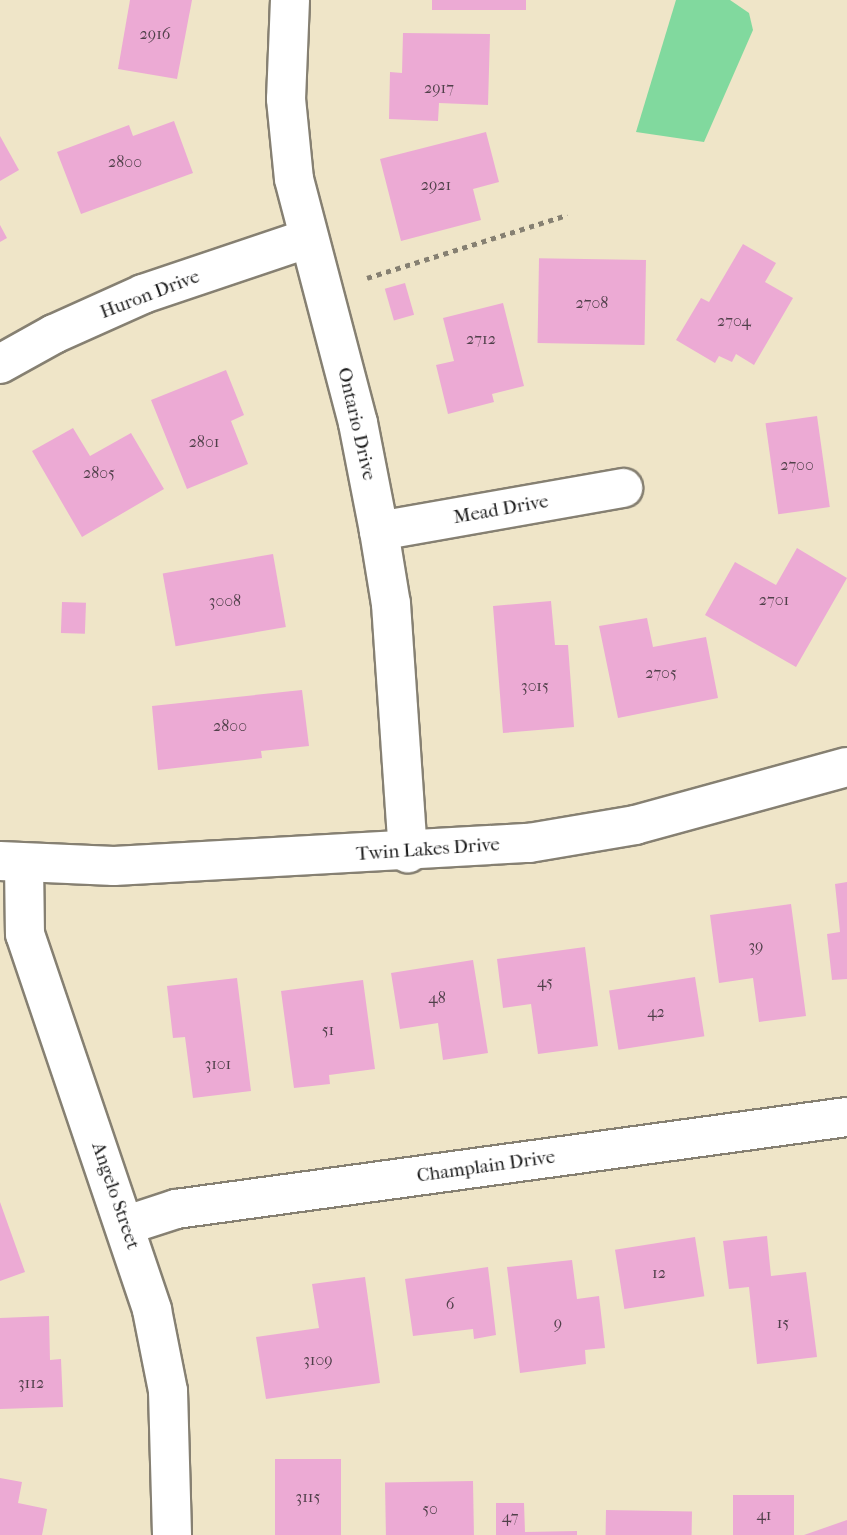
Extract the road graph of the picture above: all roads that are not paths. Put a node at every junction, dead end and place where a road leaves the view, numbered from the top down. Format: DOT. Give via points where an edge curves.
graph roads {
  1 [pos="290,0"];
  2 [pos="306,239"];
  3 [pos="0,364"];
  4 [pos="623,488"];
  5 [pos="379,531"];
  6 [pos="847,767"];
  7 [pos="408,853"];
  8 [pos="12,863"];
  9 [pos="847,1117"];
  10 [pos="127,1225"];
  11 [pos="173,1535"];
  1 -- 2 [label="street, Ontario Drive" via="286,99"];
  2 -- 3 [label="street, Huron Drive" via="143,295 54,334"];
  2 -- 5 [label="street, Ontario Drive" via="358,423"];
  4 -- 5 [label="street, Mead Drive"];
  5 -- 7 [label="street, Ontario Drive" via="391,604"];
  6 -- 7 [label="street, Twin Lakes Drive" via="635,825 529,843"];
  7 -- 8 [label="street, Twin Lakes Drive" via="114,866"];
  8 -- 10 [label="street, Angelo Street" via="25,934"];
  9 -- 10 [label="street, Champlain Drive" via="176,1209"];
  10 -- 11 [label="street, Angelo Street" via="152,1310 167,1391"];
}
